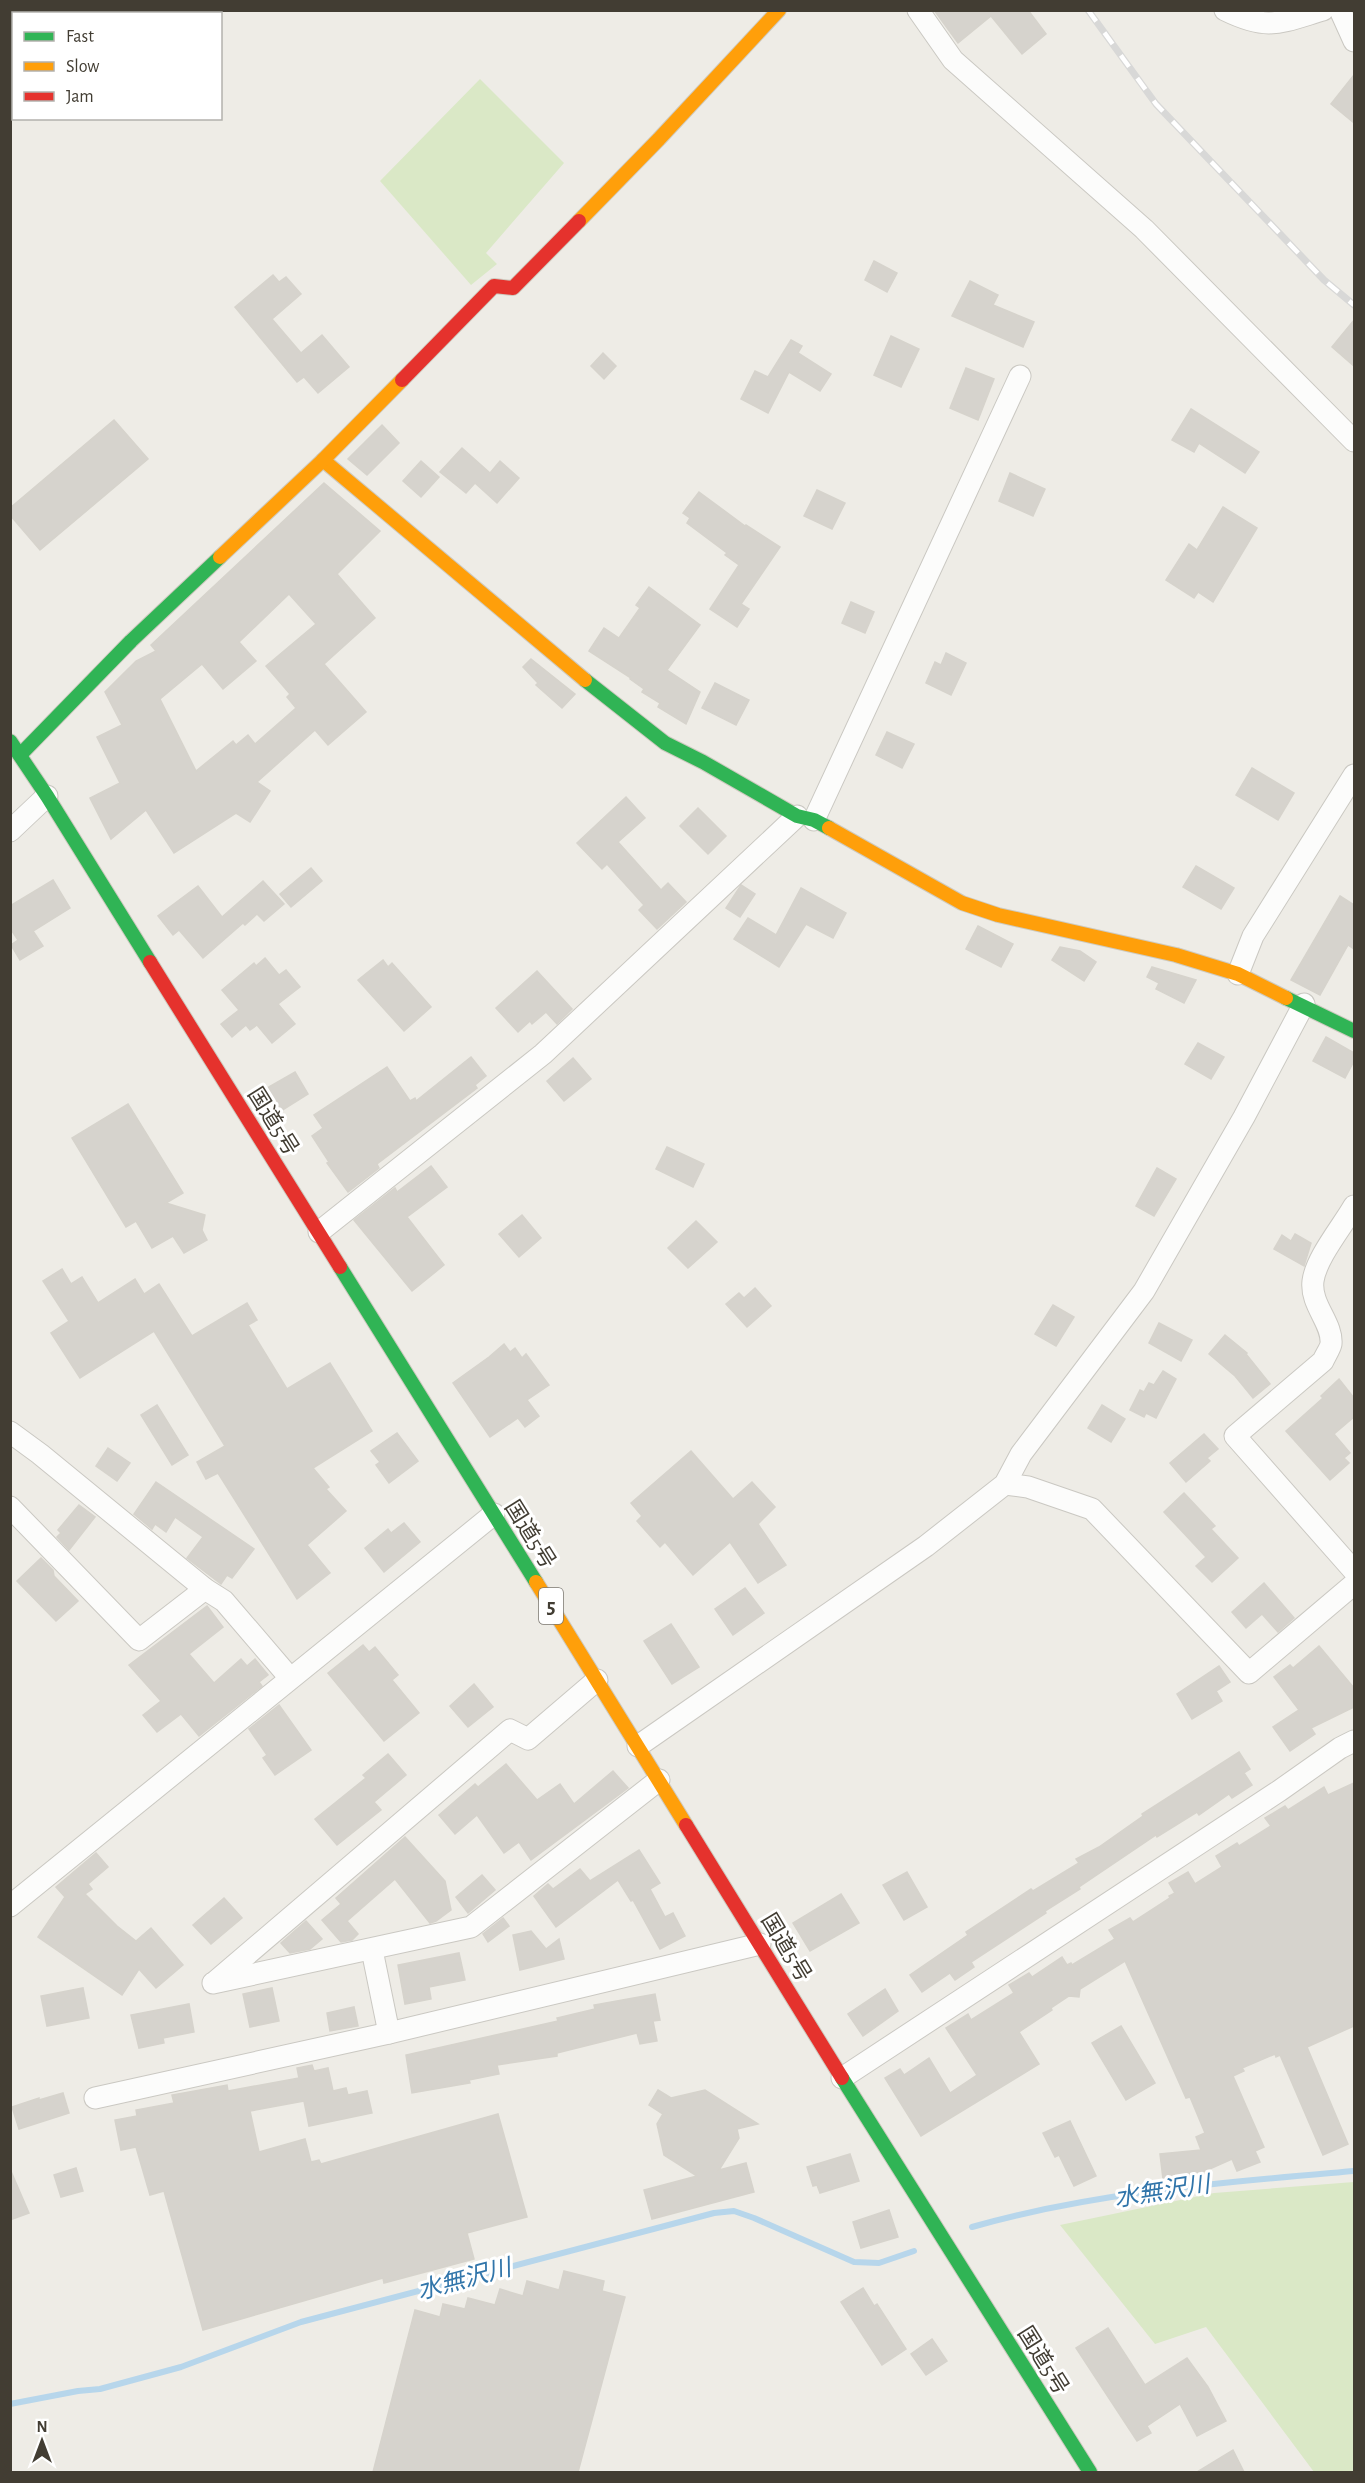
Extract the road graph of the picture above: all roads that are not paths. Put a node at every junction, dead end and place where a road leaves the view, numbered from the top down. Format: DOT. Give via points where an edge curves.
graph roads {
  1 [pos="780,10"];
  2 [pos="918,10"];
  3 [pos="1225,10"];
  4 [pos="1323,10"];
  5 [pos="1340,10"];
  6 [pos="1354,40"];
  7 [pos="1020,376"];
  8 [pos="1354,441"];
  9 [pos="323,460"];
  10 [pos="10,741"];
  11 [pos="20,755"];
  12 [pos="1354,775"];
  13 [pos="47,796"];
  14 [pos="805,818"];
  15 [pos="10,831"];
  16 [pos="1238,974"];
  17 [pos="1304,1004"];
  18 [pos="1354,1031"];
  19 [pos="1354,1206"];
  20 [pos="319,1232"];
  21 [pos="10,1432"];
  22 [pos="1005,1484"];
  23 [pos="10,1507"];
  24 [pos="494,1514"];
  25 [pos="1354,1571"];
  26 [pos="1354,1584"];
  27 [pos="205,1589"];
  28 [pos="290,1678"];
  29 [pos="597,1680"];
  30 [pos="1354,1742"];
  31 [pos="638,1746"];
  32 [pos="659,1779"];
  33 [pos="10,1906"];
  34 [pos="760,1944"];
  35 [pos="372,1950"];
  36 [pos="389,2033"];
  37 [pos="842,2078"];
  38 [pos="95,2098"];
  39 [pos="1090,2472"];
  1 -- 9 [label="main road" via="513,288 494,286"];
  2 -- 8 [label="street" via="953,60 1144,229"];
  3 -- 4 [label="street" via="1247,21 1275,24"];
  5 -- 6 [label="street"];
  7 -- 14 [label="street"];
  9 -- 11 [label="main road" via="131,641"];
  9 -- 14 [label="main road" via="558,659 665,742"];
  10 -- 11 [label="main road, 国道5号 / 5"];
  11 -- 13 [label="main road, 国道5号 / 5"];
  12 -- 16 [label="street" via="1253,936"];
  13 -- 15 [label="street"];
  13 -- 20 [label="main road, 国道5号 / 5"];
  14 -- 16 [label="main road" via="962,903"];
  14 -- 20 [label="street" via="543,1054"];
  16 -- 17 [label="main road"];
  17 -- 18 [label="main road"];
  17 -- 22 [label="street" via="1144,1291 1021,1454"];
  19 -- 25 [label="street" via="1317,1266 1313,1281 1314,1299 1330,1332 1331,1344 1323,1361 1235,1436"];
  20 -- 24 [label="main road, 国道5号 / 5"];
  21 -- 27 [label="street"];
  22 -- 26 [label="street" via="1092,1509 1249,1673"];
  22 -- 31 [label="street" via="926,1546"];
  23 -- 27 [label="street" via="139,1640"];
  24 -- 28 [label="street"];
  24 -- 29 [label="main road, 国道5号 / 5"];
  27 -- 28 [label="street" via="224,1601"];
  28 -- 33 [label="street"];
  29 -- 31 [label="main road, 国道5号 / 5"];
  29 -- 35 [label="street" via="528,1739 510,1730 213,1983"];
  30 -- 37 [label="street"];
  31 -- 32 [label="main road, 国道5号 / 5"];
  32 -- 34 [label="main road, 国道5号 / 5"];
  32 -- 35 [label="street" via="471,1928"];
  34 -- 36 [label="street"];
  34 -- 37 [label="main road, 国道5号 / 5"];
  35 -- 36 [label="street"];
  36 -- 38 [label="street"];
  37 -- 39 [label="main road, 国道5号 / 5"];
}
